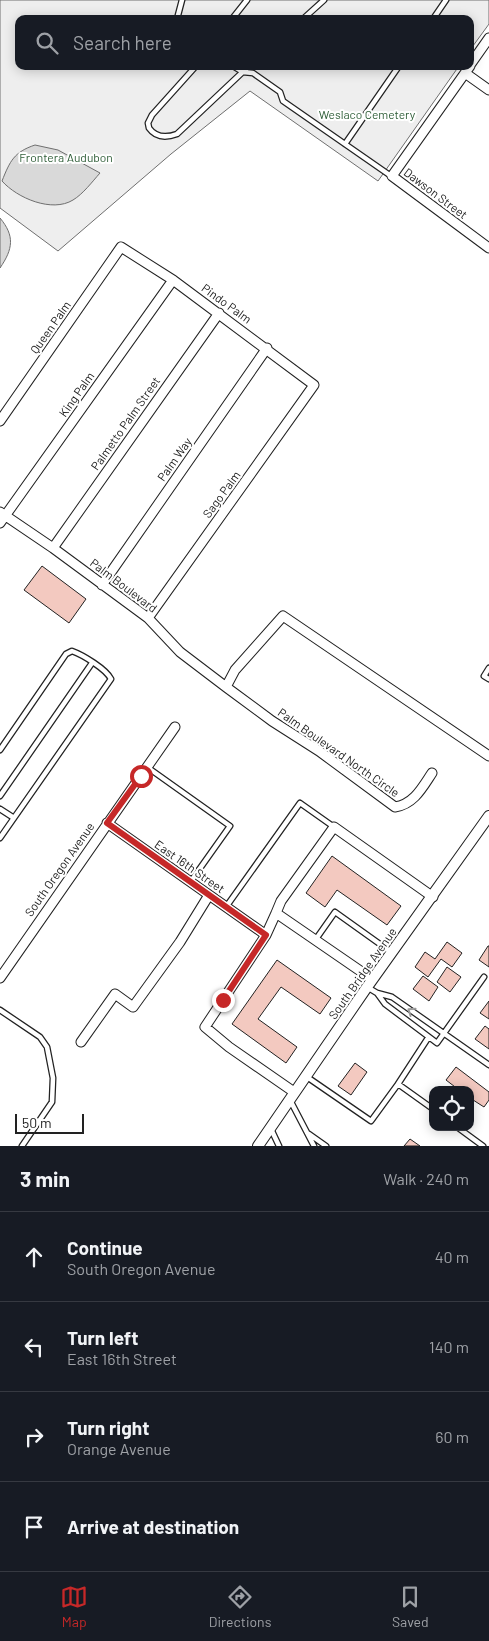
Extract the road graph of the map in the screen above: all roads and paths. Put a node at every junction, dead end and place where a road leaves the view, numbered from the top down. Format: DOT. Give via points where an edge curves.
graph roads {
  1 [pos="182,0"];
  2 [pos="247,0"];
  3 [pos="324,0"];
  4 [pos="446,0"];
  5 [pos="178,15"];
  6 [pos="235,15"];
  7 [pos="307,15"];
  8 [pos="436,15"];
  9 [pos="489,38"];
  10 [pos="474,59"];
  11 [pos="192,70"];
  12 [pos="240,70"];
  13 [pos="396,70"];
  14 [pos="467,70"];
  15 [pos="470,70"];
  16 [pos="243,72"];
  17 [pos="489,90"];
  18 [pos="345,144"];
  19 [pos="392,176"];
  20 [pos="121,247"];
  21 [pos="489,248"];
  22 [pos="173,280"];
  23 [pos="219,313"];
  24 [pos="267,348"];
  25 [pos="314,384"];
  26 [pos="0,421"];
  27 [pos="2,517"];
  28 [pos="53,548"];
  29 [pos="102,585"];
  30 [pos="148,618"];
  31 [pos="92,663"];
  32 [pos="489,668"];
  33 [pos="489,680"];
  34 [pos="226,687"];
  35 [pos="175,727"];
  36 [pos="2,743"];
  37 [pos="0,750"];
  38 [pos="489,756"];
  39 [pos="147,767"];
  40 [pos="432,773"];
  41 [pos="0,796"];
  42 [pos="0,809"];
  43 [pos="489,816"];
  44 [pos="14,818"];
  45 [pos="107,823"];
  46 [pos="334,827"];
  47 [pos="0,838"];
  48 [pos="190,882"];
  49 [pos="209,895"];
  50 [pos="433,897"];
  51 [pos="226,907"];
  52 [pos="276,913"];
  53 [pos="266,935"];
  54 [pos="316,939"];
  55 [pos="391,952"];
  56 [pos="484,977"];
  57 [pos="0,978"];
  58 [pos="369,983"];
  59 [pos="377,993"];
  60 [pos="0,1010"];
  61 [pos="444,1034"];
  62 [pos="428,1038"];
  63 [pos="81,1042"];
  64 [pos="489,1065"];
  65 [pos="306,1076"];
  66 [pos="398,1084"];
  67 [pos="292,1096"];
  68 [pos="429,1107"];
  69 [pos="270,1128"];
  70 [pos="462,1131"];
  71 [pos="308,1133"];
  72 [pos="22,1146"];
  73 [pos="258,1146"];
  74 [pos="279,1146"];
  75 [pos="314,1146"];
  76 [pos="326,1146"];
  77 [pos="483,1146"];
  1 -- 5 [label="lane"];
  2 -- 6 [label="lane"];
  3 -- 7 [label="lane"];
  4 -- 8 [label="lane"];
  9 -- 10 [label="street"];
  11 -- 16 [label="lane" via="152,115 149,128 157,136 176,134"];
  12 -- 16 [label="lane"];
  13 -- 18 [label="lane"];
  14 -- 19 [label="street"];
  15 -- 17 [label="street"];
  16 -- 18 [label="lane" via="253,73 280,92 283,100"];
  18 -- 19 [label="lane"];
  19 -- 21 [label="street, Dawson Street"];
  20 -- 22 [label="street, Pindo Palm"];
  20 -- 26 [label="street, Queen Palm"];
  22 -- 23 [label="street, Pindo Palm"];
  22 -- 27 [label="street, King Palm"];
  23 -- 24 [label="street, Pindo Palm"];
  23 -- 28 [label="street, Palmetto Palm Street"];
  24 -- 25 [label="street, Pindo Palm"];
  24 -- 29 [label="street, Palm Way"];
  25 -- 30 [label="street, Sago Palm"];
  27 -- 28 [label="street, Palm Boulevard"];
  28 -- 29 [label="street, Palm Boulevard"];
  29 -- 30 [label="street, Palm Boulevard"];
  30 -- 34 [label="street, Palm Boulevard" via="180,652"];
  31 -- 36 [label="lane" via="72,651 66,654"];
  31 -- 41 [label="lane"];
  31 -- 44 [label="lane" via="111,679"];
  32 -- 33 [label="lane" via="484,676"];
  34 -- 38 [label="street" via="235,670 283,616"];
  34 -- 40 [label="street, Palm Boulevard North Circle" via="395,807 405,806 415,797"];
  35 -- 39 [label="street, South Oregon Avenue"];
  36 -- 37 [label="lane"];
  39 -- 45 [label="street, South Oregon Avenue"];
  39 -- 48 [label="lane" via="230,826"];
  42 -- 44 [label="lane"];
  43 -- 50 [label="street, South Bridge Avenue"];
  44 -- 47 [label="lane"];
  45 -- 48 [label="street, East 16th Street"];
  45 -- 57 [label="street, South Oregon Avenue"];
  46 -- 50 [label="street"];
  46 -- 51 [label="lane" via="300,803"];
  46 -- 52 [label="street"];
  48 -- 49 [label="street, East 16th Street"];
  49 -- 51 [label="street, East 16th Street"];
  49 -- 63 [label="street" via="180,942 133,1006 115,994"];
  50 -- 55 [label="street, South Bridge Avenue"];
  51 -- 53 [label="street, East 16th Street"];
  52 -- 53 [label="street"];
  52 -- 54 [label="street"];
  53 -- 67 [label="street" via="205,1027"];
  54 -- 55 [label="lane" via="335,912"];
  54 -- 58 [label="street"];
  55 -- 58 [label="street, South Bridge Avenue"];
  56 -- 61 [label="lane"];
  58 -- 59 [label="lane"];
  58 -- 65 [label="street, South Bridge Avenue"];
  61 -- 59 [label="lane, one-way" via="392,997"];
  59 -- 62 [label="lane" via="385,1004"];
  60 -- 72 [label="lane" via="40,1037 47,1047 53,1078 52,1102"];
  61 -- 62 [label="lane" via="437,1043"];
  61 -- 64 [label="lane"];
  62 -- 66 [label="lane"];
  65 -- 66 [label="lane" via="371,1121"];
  65 -- 67 [label="street, South Bridge Avenue"];
  66 -- 68 [label="lane"];
  67 -- 69 [label="street, South Bridge Avenue"];
  67 -- 71 [label="lane"];
  69 -- 73 [label="street, South Bridge Avenue"];
  69 -- 74 [label="lane"];
  70 -- 77 [label="lane"];
  71 -- 75 [label="lane"];
  71 -- 76 [label="lane"];
}
